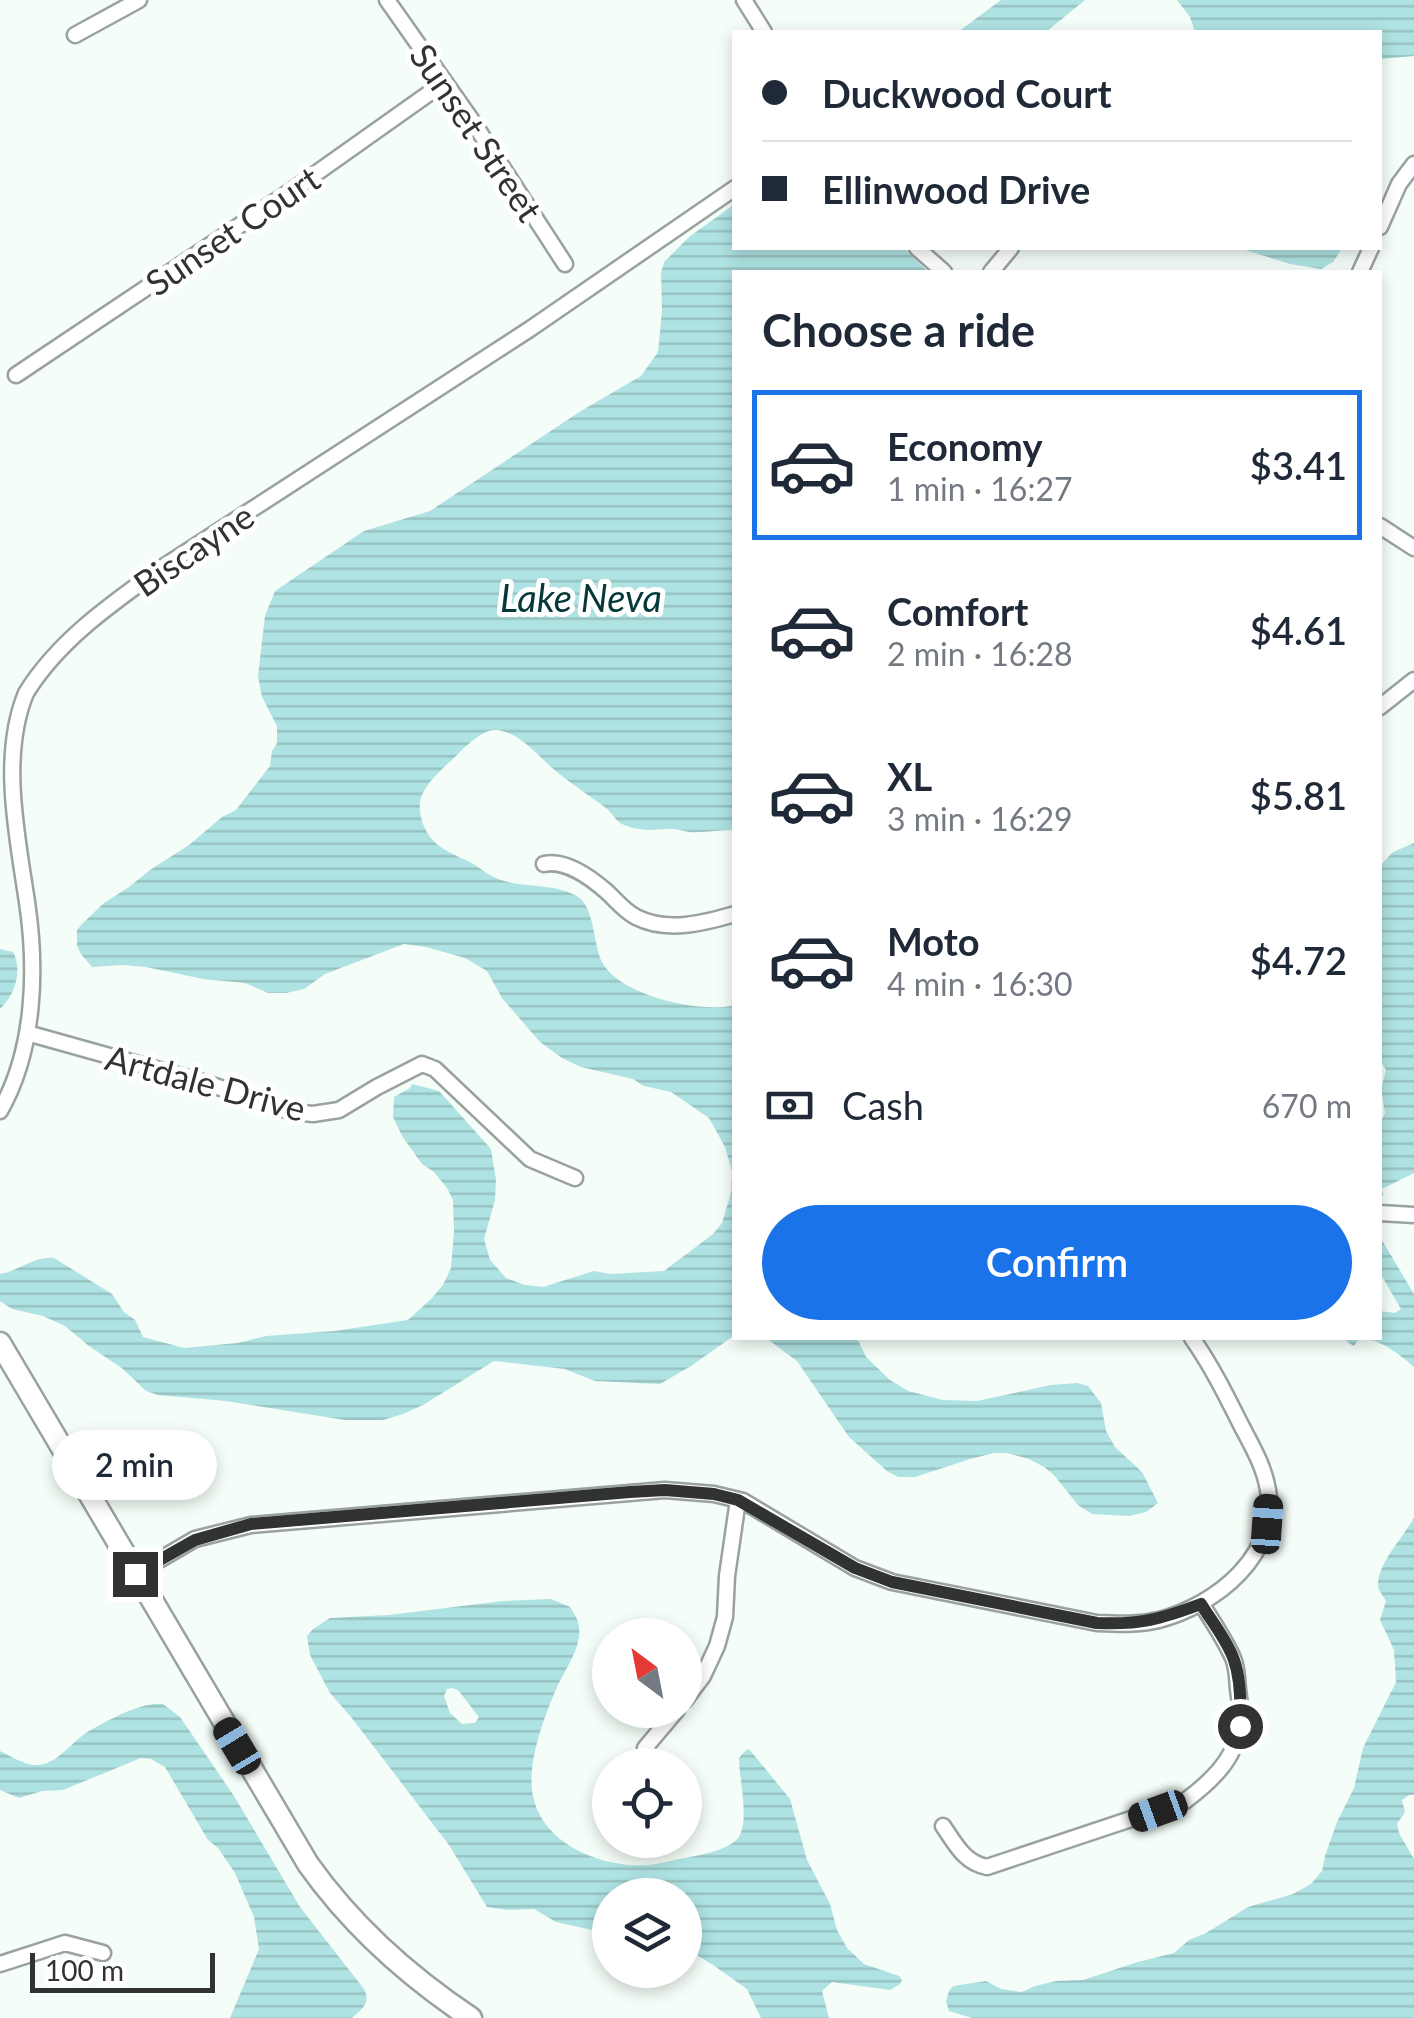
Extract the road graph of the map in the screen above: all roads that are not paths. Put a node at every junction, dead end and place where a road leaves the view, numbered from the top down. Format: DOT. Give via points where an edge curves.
graph roads {
  1 [pos="139,0"];
  2 [pos="386,0"];
  3 [pos="744,0"];
  4 [pos="763,30"];
  5 [pos="74,35"];
  6 [pos="445,82"];
  7 [pos="1414,164"];
  8 [pos="732,190"];
  9 [pos="1382,222"];
  10 [pos="920,250"];
  11 [pos="1009,250"];
  12 [pos="565,264"];
  13 [pos="942,270"];
  14 [pos="993,270"];
  15 [pos="16,375"];
  16 [pos="1382,527"];
  17 [pos="1414,548"];
  18 [pos="1414,680"];
  19 [pos="1382,705"];
  20 [pos="544,864"];
  21 [pos="732,915"];
  22 [pos="26,1033"];
  23 [pos="0,1111"];
  24 [pos="575,1178"];
  25 [pos="1382,1213"];
  26 [pos="1414,1214"];
  27 [pos="1193,1340"];
  28 [pos="0,1343"];
  29 [pos="738,1500"];
  30 [pos="135,1574"];
  31 [pos="1201,1604"];
  32 [pos="702,1677"];
  33 [pos="662,1728"];
  34 [pos="645,1748"];
  35 [pos="944,1826"];
  36 [pos="102,1953"];
  37 [pos="0,1964"];
  38 [pos="471,2018"];
  1 -- 5 [label="street"];
  2 -- 6 [label="street, Sunset Street"];
  3 -- 4 [label="street"];
  6 -- 12 [label="street, Sunset Street"];
  6 -- 15 [label="street, Sunset Court"];
  7 -- 9 [label="street"];
  8 -- 22 [label="street, Biscayne" via="530,330 160,569 78,632 44,669 24,695 10,732 6,776 32,936"];
  10 -- 13 [label="street"];
  11 -- 14 [label="street"];
  16 -- 17 [label="street"];
  18 -- 19 [label="street"];
  20 -- 21 [label="street" via="570,868 636,917 654,922 674,926"];
  22 -- 23 [label="street, Biscayne"];
  22 -- 24 [label="street, Artdale Drive" via="313,1114 338,1110 422,1064 436,1069 530,1159"];
  25 -- 26 [label="street"];
  27 -- 31 [label="street" via="1262,1465 1269,1494 1256,1555"];
  28 -- 30 [label="main road"];
  29 -- 30 [label="street" via="665,1490 251,1524 195,1540"];
  29 -- 31 [label="street" via="855,1568 892,1582 1097,1623 1159,1620"];
  29 -- 32 [label="street" via="725,1616"];
  30 -- 38 [label="main road" via="328,1891 422,1984"];
  31 -- 35 [label="street" via="1235,1662 1241,1705 1235,1744 1206,1786 1185,1802 986,1868 964,1856"];
  33 -- 34 [label="street"];
  36 -- 37 [label="street" via="65,1943"];
}
